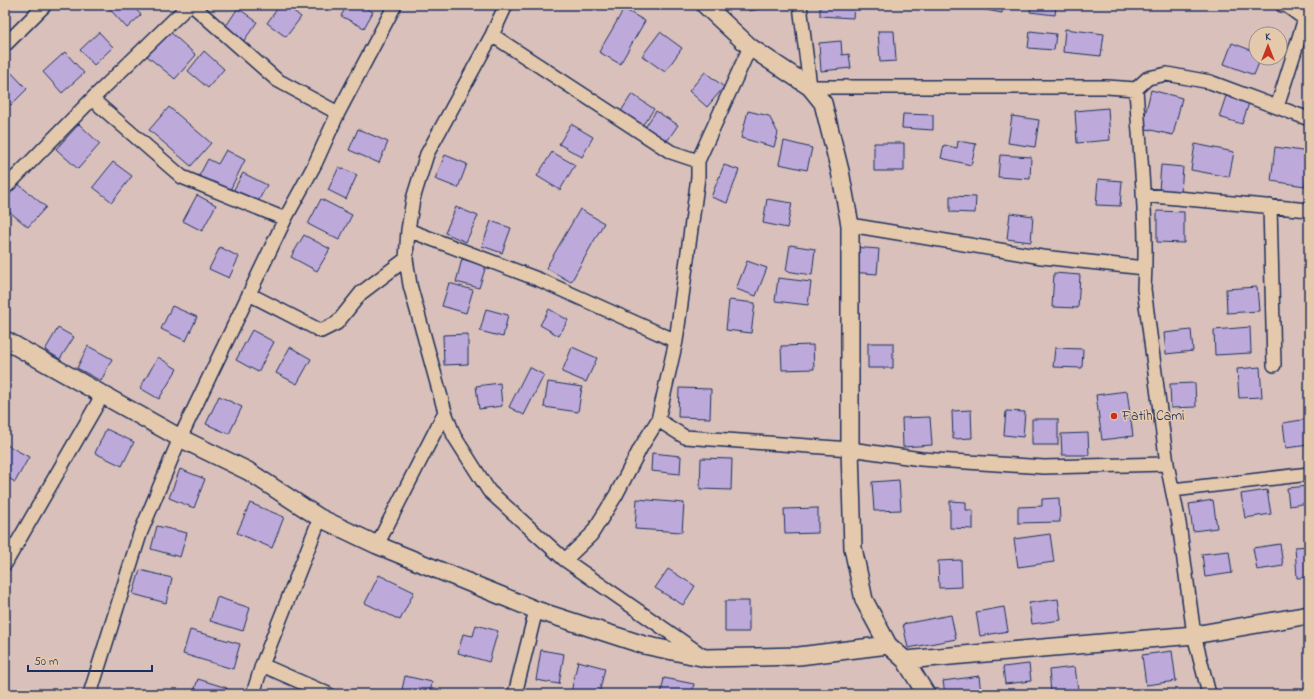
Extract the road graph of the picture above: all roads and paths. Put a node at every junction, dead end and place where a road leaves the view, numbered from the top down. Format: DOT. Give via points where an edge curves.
graph roads {
  1 [pos="45,5"];
  2 [pos="191,5"];
  3 [pos="395,5"];
  4 [pos="506,5"];
  5 [pos="705,5"];
  6 [pos="800,5"];
  7 [pos="1282,5"];
  8 [pos="1309,6"];
  9 [pos="1307,20"];
  10 [pos="492,36"];
  11 [pos="5,45"];
  12 [pos="750,47"];
  13 [pos="810,86"];
  14 [pos="1136,89"];
  15 [pos="92,100"];
  16 [pos="1277,107"];
  17 [pos="338,113"];
  18 [pos="1309,119"];
  19 [pos="698,161"];
  20 [pos="5,188"];
  21 [pos="1143,195"];
  22 [pos="1270,206"];
  23 [pos="1309,210"];
  24 [pos="285,219"];
  25 [pos="850,225"];
  26 [pos="408,230"];
  27 [pos="406,259"];
  28 [pos="1145,268"];
  29 [pos="249,294"];
  30 [pos="5,340"];
  31 [pos="676,341"];
  32 [pos="1274,365"];
  33 [pos="103,394"];
  34 [pos="445,412"];
  35 [pos="658,420"];
  36 [pos="180,438"];
  37 [pos="850,449"];
  38 [pos="1167,464"];
  39 [pos="1309,474"];
  40 [pos="1173,490"];
  41 [pos="320,518"];
  42 [pos="377,545"];
  43 [pos="565,560"];
  44 [pos="5,564"];
  45 [pos="536,610"];
  46 [pos="1309,615"];
  47 [pos="1194,635"];
  48 [pos="888,645"];
  49 [pos="706,658"];
  50 [pos="905,660"];
  51 [pos="262,665"];
  52 [pos="90,694"];
  53 [pos="253,694"];
  54 [pos="328,694"];
  55 [pos="515,694"];
  56 [pos="926,694"];
  57 [pos="1209,694"];
  1 -- 11 [label="street"];
  2 -- 15 [label="street"];
  2 -- 17 [label="street" via="277,80"];
  3 -- 17 [label="street"];
  4 -- 10 [label="street"];
  5 -- 12 [label="street"];
  6 -- 13 [label="street"];
  7 -- 9 [label="street"];
  8 -- 9 [label="street"];
  9 -- 16 [label="street"];
  10 -- 19 [label="street" via="671,152"];
  10 -- 26 [label="street" via="427,154 413,198"];
  12 -- 13 [label="street"];
  12 -- 19 [label="street"];
  13 -- 14 [label="street"];
  13 -- 25 [label="street" via="823,102"];
  14 -- 16 [label="street" via="1148,78 1167,74 1210,82"];
  14 -- 21 [label="street"];
  15 -- 20 [label="street"];
  15 -- 24 [label="street" via="182,177"];
  16 -- 18 [label="street"];
  17 -- 24 [label="street" via="315,164"];
  19 -- 31 [label="street"];
  21 -- 22 [label="street"];
  21 -- 28 [label="street"];
  22 -- 23 [label="street"];
  22 -- 32 [label="street"];
  24 -- 29 [label="street"];
  25 -- 28 [label="street" via="1042,257"];
  25 -- 37 [label="street"];
  26 -- 27 [label="street"];
  26 -- 31 [label="street" via="540,280"];
  27 -- 29 [label="street" via="361,293 337,323 321,331"];
  27 -- 34 [label="street" via="410,285"];
  28 -- 38 [label="street" via="1144,289"];
  29 -- 36 [label="street"];
  30 -- 33 [label="street"];
  31 -- 35 [label="street"];
  33 -- 36 [label="street"];
  33 -- 44 [label="street"];
  34 -- 42 [label="street"];
  34 -- 43 [label="street" via="454,436 489,491"];
  35 -- 37 [label="street" via="685,437"];
  35 -- 43 [label="street" via="591,535"];
  36 -- 41 [label="street" via="248,470"];
  36 -- 52 [label="street" via="140,534"];
  37 -- 38 [label="street" via="921,459 1044,468"];
  37 -- 48 [label="street" via="853,548 864,600"];
  38 -- 40 [label="street"];
  39 -- 40 [label="street"];
  40 -- 47 [label="street"];
  41 -- 42 [label="street"];
  41 -- 51 [label="street"];
  42 -- 45 [label="street"];
  43 -- 49 [label="street"];
  45 -- 49 [label="street" via="644,645"];
  45 -- 55 [label="street"];
  46 -- 47 [label="street"];
  47 -- 50 [label="street"];
  47 -- 57 [label="street"];
  48 -- 49 [label="street" via="799,656"];
  48 -- 50 [label="street"];
  50 -- 56 [label="street"];
  51 -- 53 [label="street"];
  51 -- 54 [label="street"];
}
